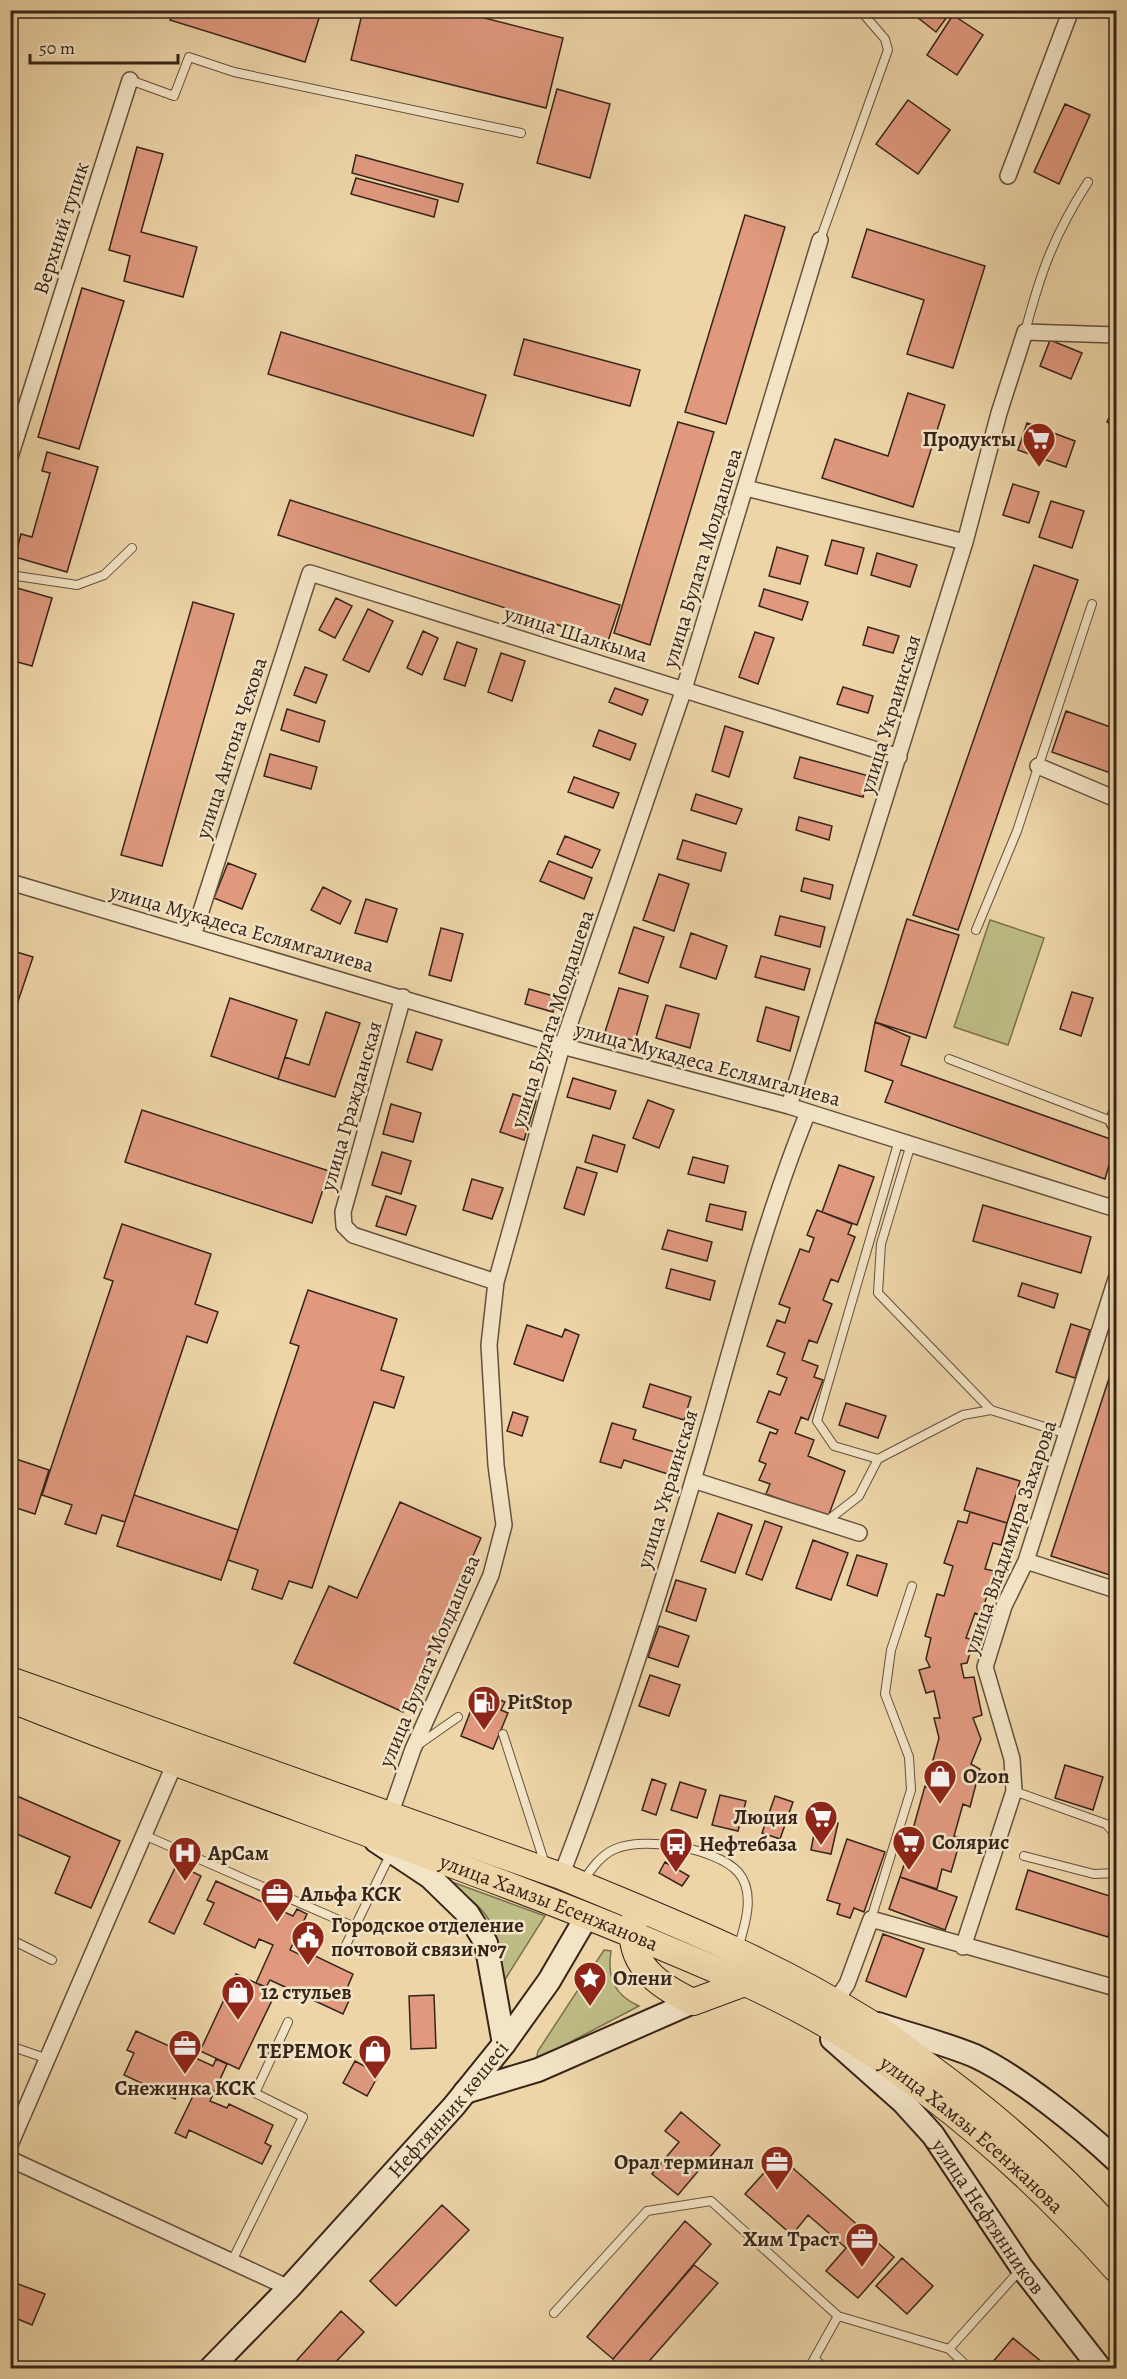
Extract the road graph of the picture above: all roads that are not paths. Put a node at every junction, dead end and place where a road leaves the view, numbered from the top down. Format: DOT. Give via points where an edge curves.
graph roads {
  1 [pos="860,10"];
  2 [pos="1071,10"];
  3 [pos="130,80"];
  4 [pos="521,133"];
  5 [pos="1008,176"];
  6 [pos="1088,182"];
  7 [pos="820,240"];
  8 [pos="1025,332"];
  9 [pos="1116,335"];
  10 [pos="10,457"];
  11 [pos="746,488"];
  12 [pos="965,542"];
  13 [pos="132,548"];
  14 [pos="310,573"];
  15 [pos="10,575"];
  16 [pos="1092,604"];
  17 [pos="684,690"];
  18 [pos="899,757"];
  19 [pos="1038,766"];
  20 [pos="1116,799"];
  21 [pos="10,882"];
  22 [pos="976,930"];
  23 [pos="193,936"];
  24 [pos="403,997"];
  25 [pos="562,1046"];
  26 [pos="949,1059"];
  27 [pos="789,1106"];
  28 [pos="808,1112"];
  29 [pos="1116,1121"];
  30 [pos="905,1142"];
  31 [pos="1116,1209"];
  32 [pos="1116,1279"];
  33 [pos="496,1282"];
  34 [pos="991,1410"];
  35 [pos="1068,1435"];
  36 [pos="878,1459"];
  37 [pos="693,1480"];
  38 [pos="826,1523"];
  39 [pos="859,1533"];
  40 [pos="1026,1561"];
  41 [pos="912,1586"];
  42 [pos="1116,1590"];
  43 [pos="10,1680"];
  44 [pos="10,1698"];
  45 [pos="458,1717"];
  46 [pos="503,1734"];
  47 [pos="413,1749"];
  48 [pos="180,1752"];
  49 [pos="1014,1791"];
  50 [pos="390,1815"];
  51 [pos="361,1829"];
  52 [pos="144,1835"];
  53 [pos="1116,1835"];
  54 [pos="391,1853"];
  55 [pos="1024,1856"];
  56 [pos="1116,1873"];
  57 [pos="572,1881"];
  58 [pos="637,1906"];
  59 [pos="587,1916"];
  60 [pos="870,1919"];
  61 [pos="355,1927"];
  62 [pos="632,1934"];
  63 [pos="10,1939"];
  64 [pos="963,1947"];
  65 [pos="343,1951"];
  66 [pos="737,1952"];
  67 [pos="52,1960"];
  68 [pos="747,1982"];
  69 [pos="1116,1988"];
  70 [pos="693,2002"];
  71 [pos="786,2002"];
  72 [pos="835,2002"];
  73 [pos="867,2021"];
  74 [pos="288,2022"];
  75 [pos="504,2044"];
  76 [pos="10,2046"];
  77 [pos="50,2059"];
  78 [pos="465,2092"];
  79 [pos="10,2145"];
  80 [pos="10,2159"];
  81 [pos="1116,2160"];
  82 [pos="1116,2235"];
  83 [pos="232,2261"];
  84 [pos="1022,2268"];
  85 [pos="1116,2269"];
  86 [pos="289,2288"];
  87 [pos="554,2313"];
  88 [pos="838,2316"];
  89 [pos="949,2349"];
  90 [pos="814,2359"];
  91 [pos="211,2368"];
  92 [pos="809,2368"];
  93 [pos="826,2368"];
  94 [pos="969,2368"];
  95 [pos="1100,2368"];
  1 -- 7 [label="lane" via="885,39 888,50"];
  2 -- 5 [label="street"];
  3 -- 4 [label="lane" via="174,96 189,57 234,72"];
  3 -- 10 [label="street, Верхний тупик"];
  6 -- 8 [label="lane" via="1059,228 1041,273"];
  7 -- 11 [label="street, улица Булата Молдашева"];
  8 -- 9 [label="street"];
  8 -- 12 [label="street, улица Украинская"];
  11 -- 12 [label="street"];
  11 -- 17 [label="street, улица Булата Молдашева"];
  12 -- 18 [label="street, улица Украинская"];
  13 -- 15 [label="lane" via="104,575 77,585"];
  14 -- 17 [label="street, улица Шалкыма"];
  14 -- 23 [label="street, улица Антона Чехова"];
  16 -- 19 [label="lane"];
  17 -- 18 [label="street, улица Шалкыма"];
  17 -- 25 [label="street, улица Булата Молдашева"];
  18 -- 27 [label="street, улица Украинская"];
  19 -- 20 [label="street"];
  19 -- 22 [label="lane" via="1017,831"];
  21 -- 23 [label="street, улица Мукадеса Еслямгалиева"];
  23 -- 24 [label="street, улица Мукадеса Еслямгалиева"];
  24 -- 25 [label="street, улица Мукадеса Еслямгалиева"];
  24 -- 33 [label="street, улица Гражданская" via="343,1212 344,1226 353,1235"];
  25 -- 27 [label="street, улица Мукадеса Еслямгалиева"];
  25 -- 33 [label="street, улица Булата Молдашева"];
  26 -- 29 [label="lane"];
  27 -- 28 [label="street, улица Мукадеса Еслямгалиева"];
  28 -- 30 [label="street, улица Мукадеса Еслямгалиева"];
  28 -- 37 [label="street, улица Украинская" via="782,1177"];
  30 -- 31 [label="street, улица Мукадеса Еслямгалиева"];
  30 -- 34 [label="lane" via="881,1244 879,1293"];
  30 -- 36 [label="lane" via="817,1421 834,1446"];
  32 -- 35 [label="street, улица Владимира Захарова"];
  33 -- 47 [label="street, улица Булата Молдашева" via="489,1345 504,1525 490,1575"];
  34 -- 35 [label="lane"];
  34 -- 36 [label="lane" via="963,1415"];
  35 -- 40 [label="street, улица Владимира Захарова"];
  36 -- 38 [label="lane" via="859,1496"];
  37 -- 38 [label="street"];
  37 -- 57 [label="street, улица Украинская" via="589,1804"];
  38 -- 39 [label="street"];
  40 -- 42 [label="street"];
  40 -- 49 [label="street, улица Владимира Захарова" via="1004,1606 985,1667 1012,1759"];
  41 -- 60 [label="lane" via="891,1650 885,1694 909,1756 911,1790"];
  43 -- 48 [label="main road, улица Хамзы Есенжанова"];
  44 -- 48 [label="main road, улица Хамзы Есенжанова"];
  45 -- 47 [label="lane"];
  46 -- 57 [label="lane"];
  47 -- 50 [label="street, улица Булата Молдашева"];
  48 -- 50 [label="main road, улица Хамзы Есенжанова"];
  48 -- 51 [label="main road, улица Хамзы Есенжанова"];
  48 -- 52 [label="street"];
  49 -- 53 [label="lane" via="1106,1824"];
  49 -- 64 [label="street, улица Владимира Захарова"];
  50 -- 57 [label="main road, улица Хамзы Есенжанова"];
  51 -- 54 [label="main road"];
  51 -- 59 [label="main road, улица Хамзы Есенжанова"];
  52 -- 61 [label="lane"];
  52 -- 77 [label="street"];
  54 -- 61 [label="lane"];
  54 -- 75 [label="main road" via="430,1877 468,1914 480,1934 488,1953"];
  55 -- 56 [label="lane" via="1094,1874"];
  57 -- 58 [label="main road, улица Хамзы Есенжанова"];
  57 -- 59 [label="main road"];
  57 -- 66 [label="lane" via="614,1849 640,1842 673,1845 712,1856 738,1872 747,1894 746,1924"];
  58 -- 62 [label="main road"];
  58 -- 66 [label="main road, улица Хамзы Есенжанова"];
  59 -- 62 [label="main road, улица Хамзы Есенжанова"];
  59 -- 75 [label="main road, Нефтянник көшесі" via="549,1981"];
  60 -- 64 [label="street"];
  60 -- 72 [label="street" via="847,1984"];
  61 -- 65 [label="lane"];
  62 -- 68 [label="main road, улица Хамзы Есенжанова"];
  62 -- 70 [label="main road" via="637,1959 650,1975 666,1989"];
  63 -- 67 [label="lane"];
  64 -- 69 [label="street"];
  66 -- 72 [label="main road, улица Хамзы Есенжанова"];
  68 -- 70 [label="main road"];
  68 -- 71 [label="main road, улица Хамзы Есенжанова"];
  70 -- 78 [label="main road" via="538,2070"];
  71 -- 84 [label="main road, улица Нефтянников" via="860,2061 903,2102 933,2136"];
  71 -- 85 [label="main road, улица Хамзы Есенжанова" via="854,2041 978,2131 1066,2212"];
  72 -- 73 [label="main road, улица Хамзы Есенжанова"];
  73 -- 81 [label="main road" via="974,2056 1090,2136"];
  73 -- 82 [label="main road, улица Хамзы Есенжанова" via="990,2111 1081,2194"];
  74 -- 83 [label="lane" via="255,2093 303,2118"];
  75 -- 78 [label="main road, Нефтянник көшесі"];
  76 -- 77 [label="lane"];
  77 -- 79 [label="street"];
  78 -- 86 [label="main road, Нефтянник көшесі"];
  80 -- 83 [label="street"];
  83 -- 86 [label="street"];
  84 -- 89 [label="lane"];
  84 -- 95 [label="main road, улица Нефтянников"];
  86 -- 91 [label="main road, Нефтянник көшесі"];
  87 -- 88 [label="lane" via="647,2211 711,2201"];
  88 -- 89 [label="lane"];
  88 -- 90 [label="lane"];
  89 -- 94 [label="lane"];
  90 -- 92 [label="lane"];
  90 -- 93 [label="lane"];
}
